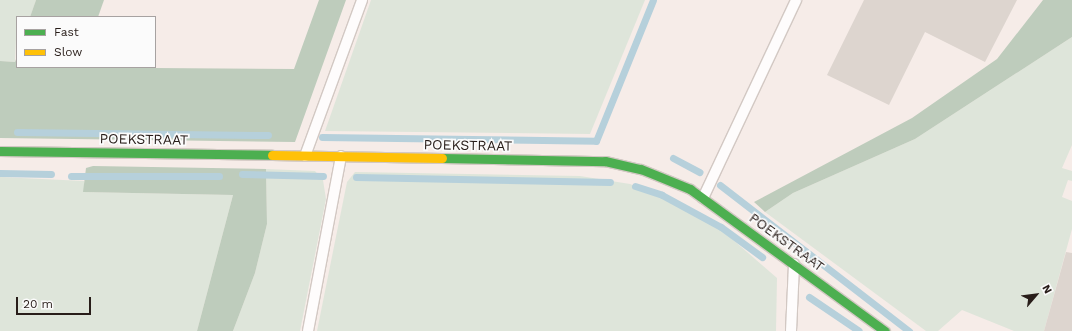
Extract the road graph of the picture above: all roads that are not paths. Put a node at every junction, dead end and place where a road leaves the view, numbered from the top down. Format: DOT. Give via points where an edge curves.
graph roads {
  1 [pos="362,0"];
  2 [pos="796,0"];
  3 [pos="0,151"];
  4 [pos="305,156"];
  5 [pos="341,156"];
  6 [pos="703,198"];
  7 [pos="794,264"];
  8 [pos="308,331"];
  9 [pos="791,331"];
  10 [pos="885,331"];
  1 -- 4 [label="lane"];
  2 -- 6 [label="lane"];
  3 -- 4 [label="street, POEKSTRAAT"];
  4 -- 5 [label="street, POEKSTRAAT"];
  5 -- 6 [label="street, POEKSTRAAT" via="605,161 641,169 690,189"];
  5 -- 8 [label="lane"];
  6 -- 7 [label="street, POEKSTRAAT"];
  7 -- 9 [label="lane"];
  7 -- 10 [label="street, POEKSTRAAT"];
}
